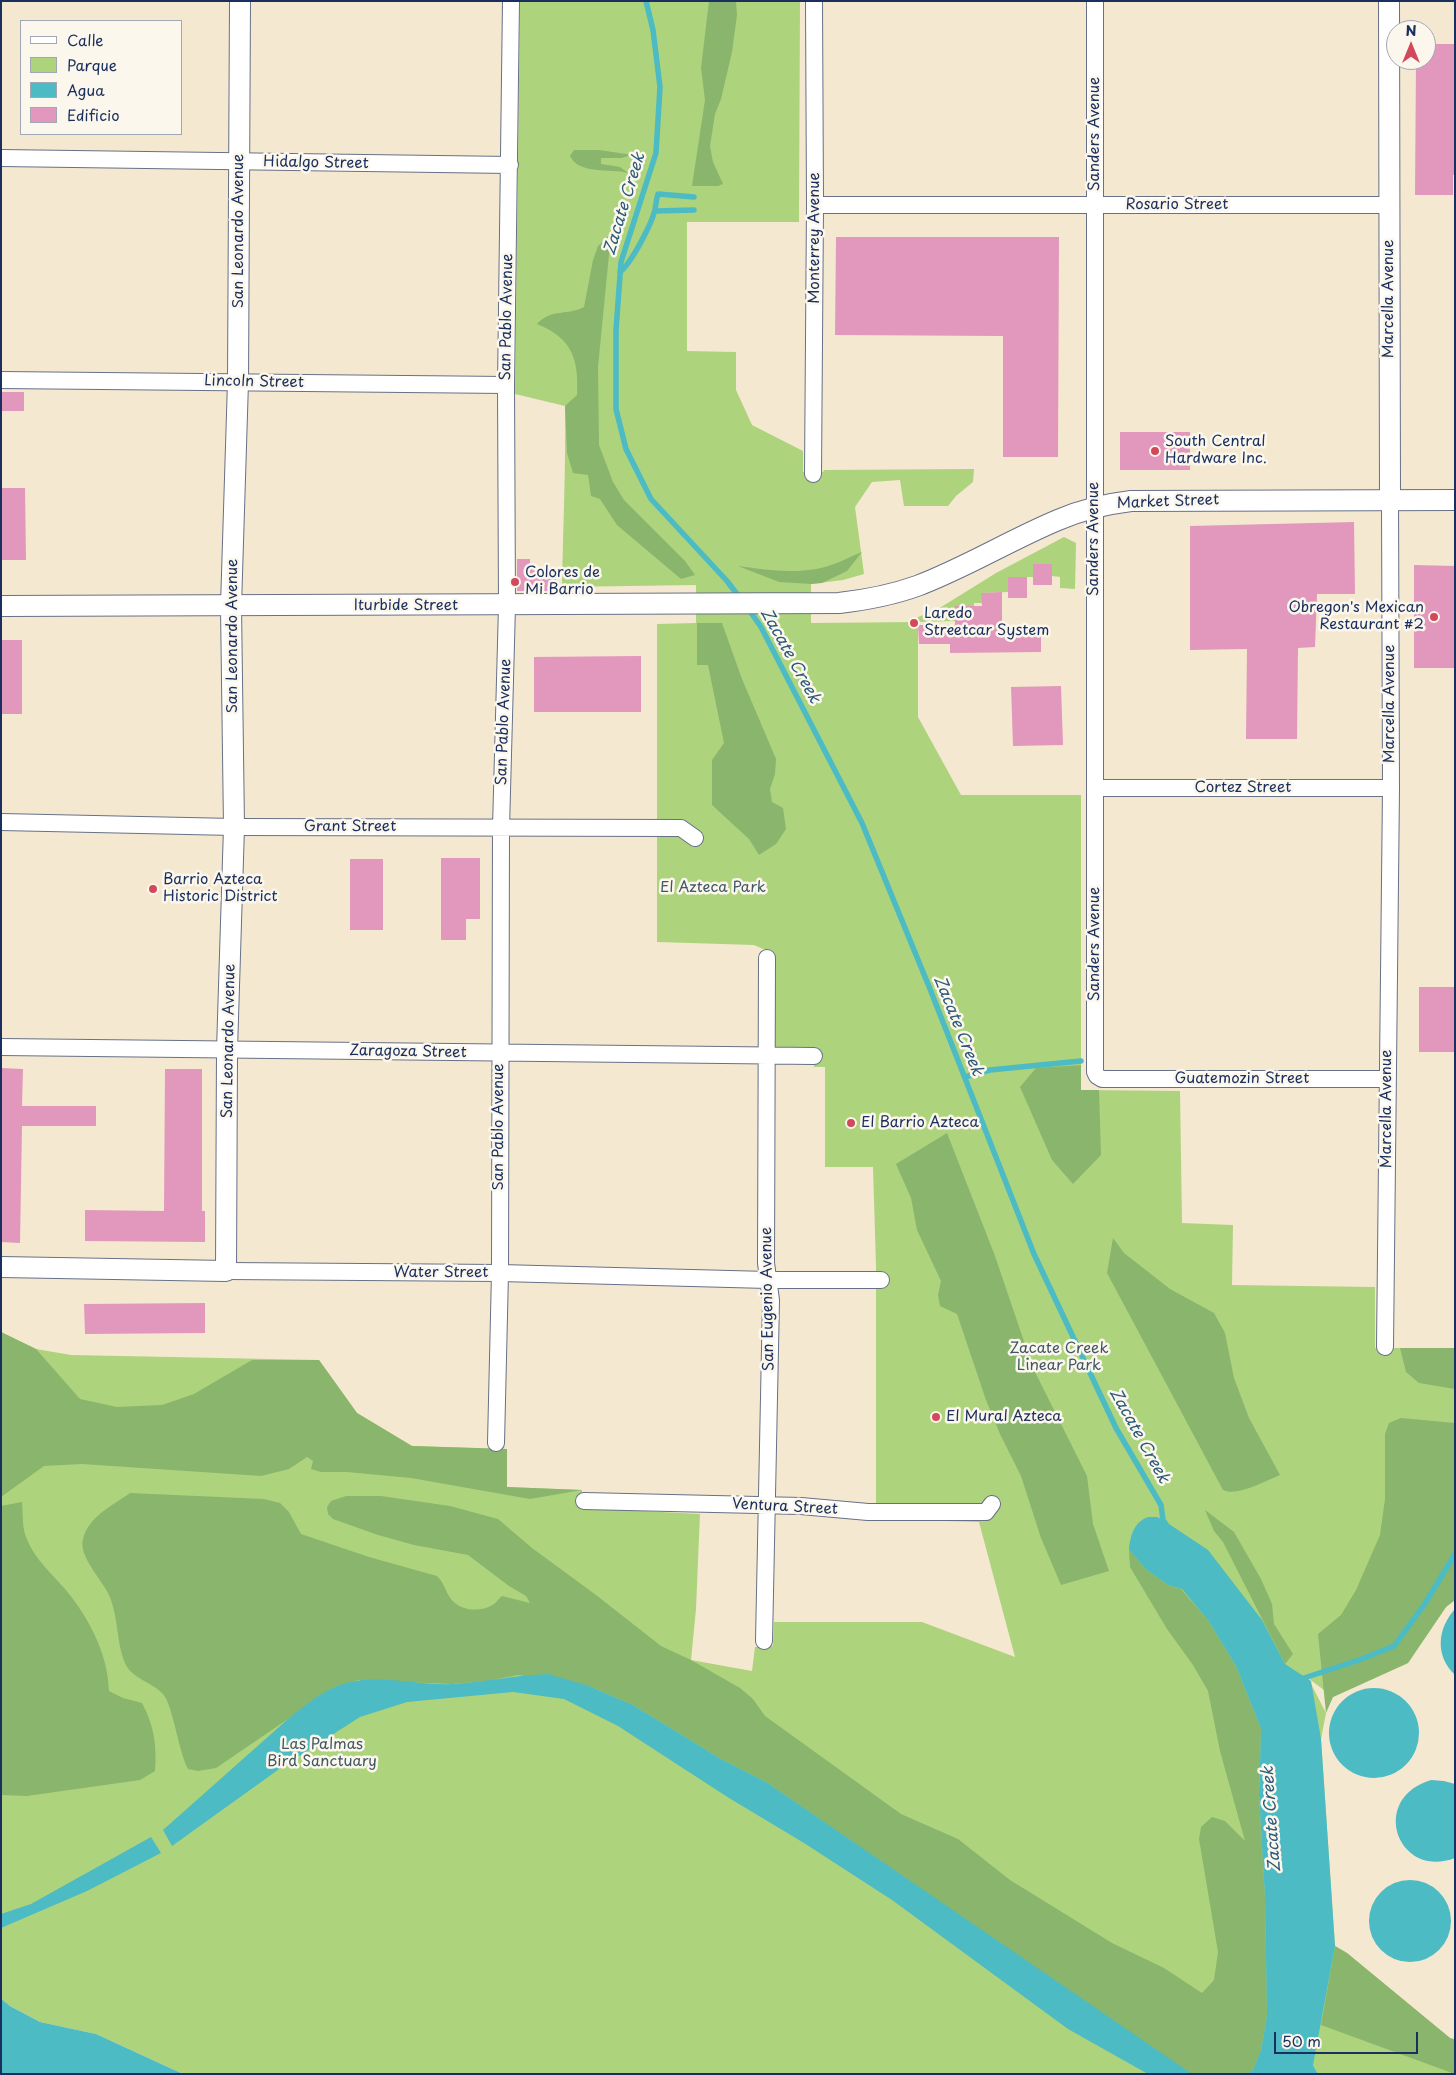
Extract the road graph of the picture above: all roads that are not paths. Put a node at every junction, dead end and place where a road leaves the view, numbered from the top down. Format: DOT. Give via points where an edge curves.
graph roads {
  1 [pos="240,1"];
  2 [pos="511,1"];
  3 [pos="814,1"];
  4 [pos="1095,1"];
  5 [pos="1389,1"];
  6 [pos="1,158"];
  7 [pos="239,162"];
  8 [pos="510,165"];
  9 [pos="1389,204"];
  10 [pos="1095,205"];
  11 [pos="815,206"];
  12 [pos="1,380"];
  13 [pos="238,382"];
  14 [pos="506,385"];
  15 [pos="813,474"];
  16 [pos="1390,500"];
  17 [pos="1455,500"];
  18 [pos="1094,507"];
  19 [pos="811,604"];
  20 [pos="1,606"];
  21 [pos="231,606"];
  22 [pos="507,606"];
  23 [pos="1095,788"];
  24 [pos="1390,788"];
  25 [pos="1,822"];
  26 [pos="234,827"];
  27 [pos="501,828"];
  28 [pos="694,838"];
  29 [pos="767,958"];
  30 [pos="1,1047"];
  31 [pos="227,1050"];
  32 [pos="499,1053"];
  33 [pos="768,1056"];
  34 [pos="814,1056"];
  35 [pos="1097,1076"];
  36 [pos="1387,1079"];
  37 [pos="1,1266"];
  38 [pos="226,1271"];
  39 [pos="500,1273"];
  40 [pos="768,1280"];
  41 [pos="881,1280"];
  42 [pos="1385,1347"];
  43 [pos="496,1443"];
  44 [pos="584,1501"];
  45 [pos="766,1505"];
  46 [pos="989,1508"];
  47 [pos="764,1641"];
  1 -- 7 [label="street, San Leonardo Avenue"];
  2 -- 8 [label="street, San Pablo Avenue"];
  3 -- 11 [label="street, Monterrey Avenue"];
  4 -- 10 [label="street, Sanders Avenue"];
  5 -- 9 [label="street, Marcella Avenue"];
  6 -- 7 [label="street, Hidalgo Street"];
  7 -- 8 [label="street, Hidalgo Street"];
  7 -- 13 [label="street, San Leonardo Avenue"];
  8 -- 14 [label="street, San Pablo Avenue"];
  9 -- 10 [label="street, Rosario Street"];
  9 -- 16 [label="street, Marcella Avenue"];
  10 -- 11 [label="street, Rosario Street"];
  10 -- 18 [label="street, Sanders Avenue"];
  11 -- 15 [label="street, Monterrey Avenue"];
  12 -- 13 [label="street, Lincoln Street"];
  13 -- 14 [label="street, Lincoln Street"];
  13 -- 21 [label="street, San Leonardo Avenue"];
  14 -- 22 [label="street, San Pablo Avenue"];
  16 -- 17 [label="street, Market Street"];
  16 -- 18 [label="street, Market Street" via="1131,501"];
  16 -- 24 [label="street, Marcella Avenue"];
  18 -- 19 [label="street, Market Street" via="1059,519 917,586 864,600"];
  18 -- 23 [label="street, Sanders Avenue"];
  19 -- 22 [label="street, Iturbide Street"];
  20 -- 21 [label="street, Iturbide Street"];
  21 -- 22 [label="street, Iturbide Street"];
  21 -- 26 [label="street, San Leonardo Avenue"];
  22 -- 27 [label="street, San Pablo Avenue"];
  23 -- 24 [label="street, Cortez Street"];
  23 -- 35 [label="street, Sanders Avenue"];
  24 -- 36 [label="street, Marcella Avenue"];
  25 -- 26 [label="street, Grant Street"];
  26 -- 27 [label="street, Grant Street"];
  26 -- 31 [label="street, San Leonardo Avenue"];
  27 -- 28 [label="street, Grant Street" via="681,828"];
  27 -- 32 [label="street, San Pablo Avenue"];
  29 -- 33 [label="street, San Eugenio Avenue"];
  30 -- 31 [label="street, Zaragoza Street"];
  31 -- 32 [label="street, Zaragoza Street"];
  31 -- 38 [label="street, San Leonardo Avenue"];
  32 -- 33 [label="street, Zaragoza Street"];
  32 -- 39 [label="street, San Pablo Avenue"];
  33 -- 34 [label="street, Zaragoza Street"];
  33 -- 40 [label="street, San Eugenio Avenue"];
  35 -- 36 [label="street, Guatemozin Street" via="1102,1079"];
  36 -- 42 [label="street, Marcella Avenue"];
  37 -- 38 [label="street, Water Street"];
  38 -- 39 [label="street, Water Street"];
  39 -- 40 [label="street, Water Street"];
  39 -- 43 [label="street, San Pablo Avenue"];
  40 -- 41 [label="street, Water Street"];
  40 -- 45 [label="street, San Eugenio Avenue"];
  44 -- 45 [label="street, Ventura Street"];
  45 -- 46 [label="street, Ventura Street" via="868,1512"];
  45 -- 47 [label="street, San Eugenio Avenue"];
}
